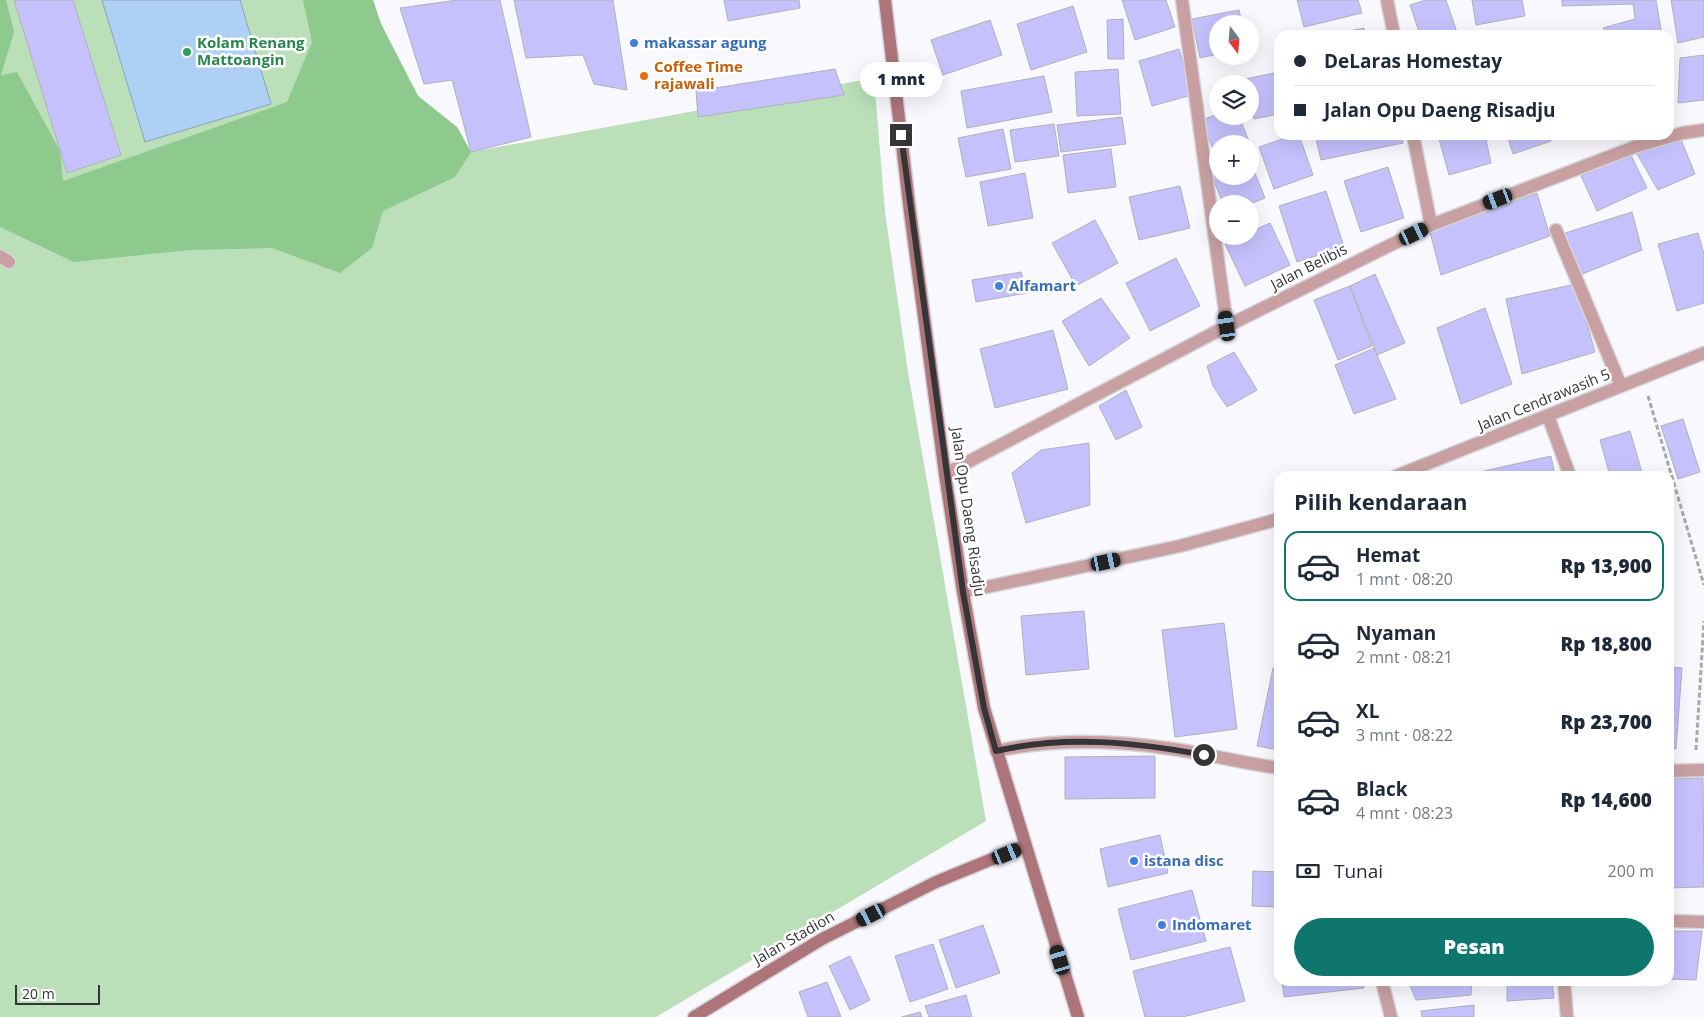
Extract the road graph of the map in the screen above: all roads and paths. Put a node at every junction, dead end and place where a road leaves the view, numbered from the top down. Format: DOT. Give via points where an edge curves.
graph roads {
  1 [pos="885,0"];
  2 [pos="1182,0"];
  3 [pos="1387,0"];
  4 [pos="1393,30"];
  5 [pos="1704,130"];
  6 [pos="1674,136"];
  7 [pos="1414,140"];
  8 [pos="1658,140"];
  9 [pos="1431,225"];
  10 [pos="1556,230"];
  11 [pos="1227,326"];
  12 [pos="1704,353"];
  13 [pos="1642,377"];
  14 [pos="1621,386"];
  15 [pos="1548,416"];
  16 [pos="1409,471"];
  17 [pos="1568,471"];
  18 [pos="1670,471"];
  19 [pos="945,474"];
  20 [pos="1674,484"];
  21 [pos="1274,520"];
  22 [pos="1704,584"];
  23 [pos="963,592"];
  24 [pos="1704,621"];
  25 [pos="996,751"];
  26 [pos="1274,767"];
  27 [pos="1674,771"];
  28 [pos="1699,771"];
  29 [pos="1024,846"];
  30 [pos="1674,921"];
  31 [pos="1704,922"];
  32 [pos="1383,986"];
  33 [pos="1565,986"];
  34 [pos="694,1017"];
  35 [pos="1078,1017"];
  36 [pos="1391,1017"];
  37 [pos="1568,1017"];
  1 -- 19 [label="main road, Jalan Opu Daeng Risadju"];
  2 -- 11 [label="street"];
  3 -- 4 [label="street"];
  5 -- 6 [label="street, Jalan Belibis"];
  7 -- 9 [label="street"];
  8 -- 9 [label="street, Jalan Belibis"];
  9 -- 11 [label="street, Jalan Belibis"];
  10 -- 14 [label="street"];
  11 -- 19 [label="street, Jalan Belibis"];
  12 -- 13 [label="street, Jalan Cendrawasih 5"];
  13 -- 14 [label="street, Jalan Cendrawasih 5"];
  13 -- 18 [label="path"];
  14 -- 15 [label="street, Jalan Cendrawasih 5"];
  15 -- 16 [label="street, Jalan Cendrawasih 5"];
  15 -- 17 [label="street"];
  19 -- 23 [label="main road, Jalan Opu Daeng Risadju"];
  20 -- 22 [label="path"];
  21 -- 23 [label="street" via="1180,546"];
  23 -- 25 [label="main road, Jalan Opu Daeng Risadju" via="984,708"];
  24 -- 28 [label="path"];
  25 -- 26 [label="street" via="1029,744 1090,741 1166,748"];
  25 -- 29 [label="main road, Jalan Opu Daeng Risadju"];
  27 -- 28 [label="street"];
  29 -- 34 [label="main road, Jalan Stadion" via="936,882 822,939"];
  29 -- 35 [label="main road, Jalan Opu Daeng Risadju"];
  30 -- 31 [label="street"];
  32 -- 36 [label="street"];
  33 -- 37 [label="street"];
}
